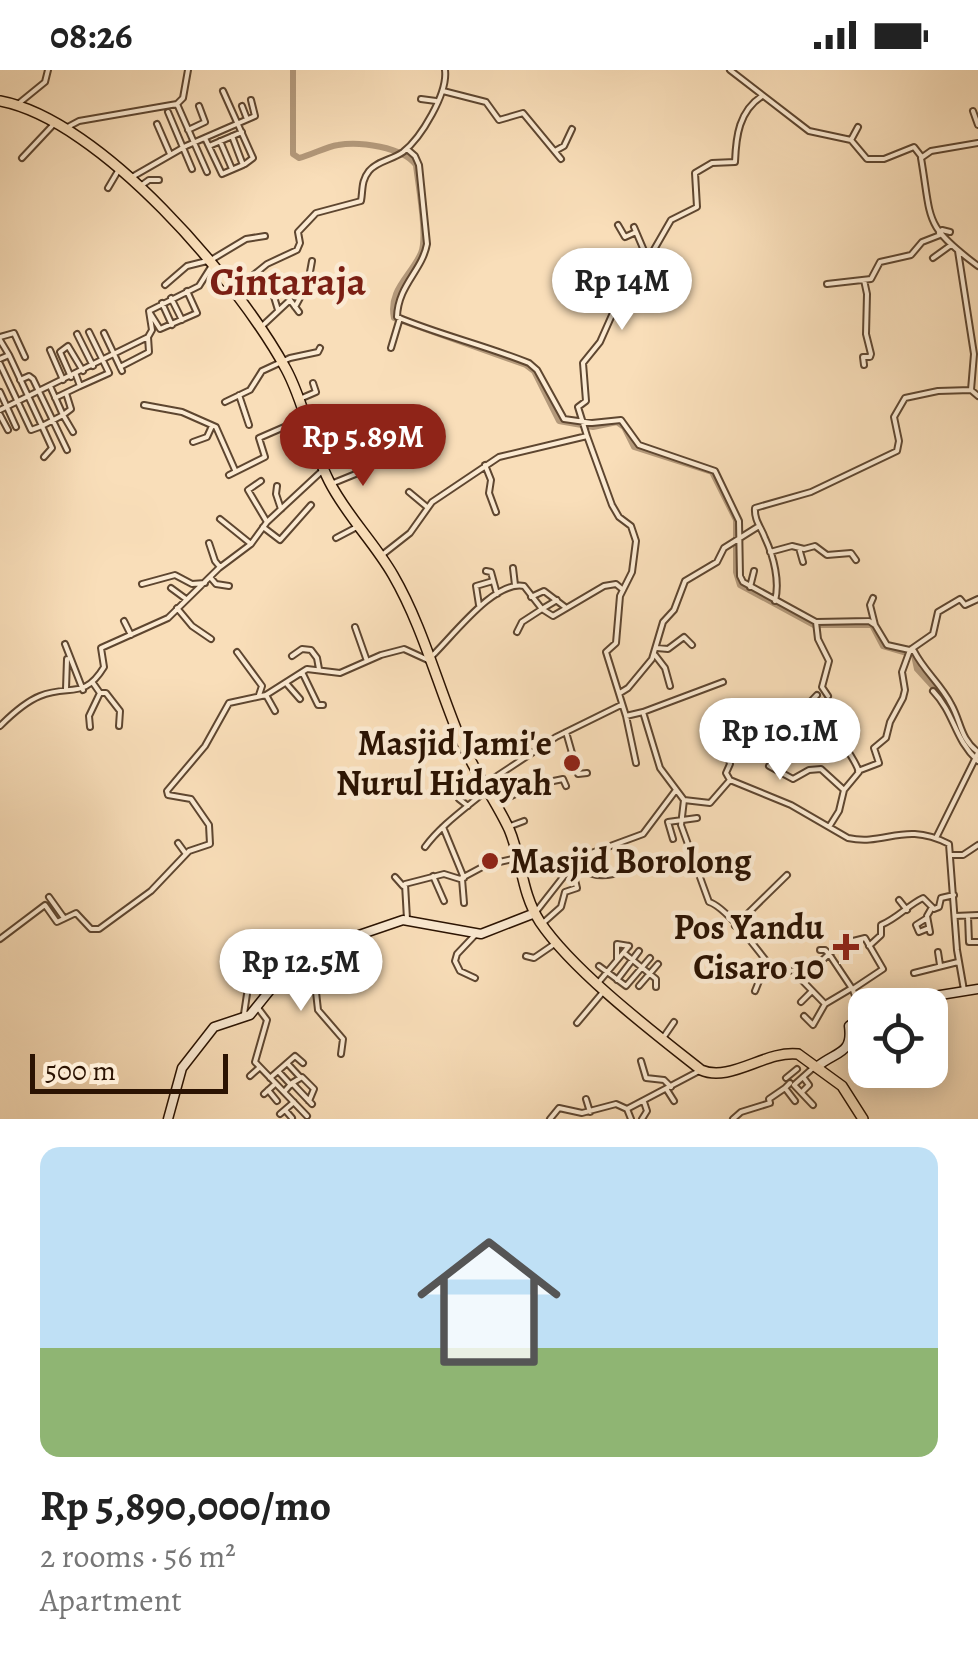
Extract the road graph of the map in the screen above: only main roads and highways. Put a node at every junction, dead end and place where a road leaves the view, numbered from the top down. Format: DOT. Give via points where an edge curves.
graph roads {
  1 [pos="0,100"];
  2 [pos="535,913"];
  3 [pos="978,989"];
  4 [pos="948,994"];
  5 [pos="848,1045"];
  6 [pos="817,1065"];
  7 [pos="168,1119"];
  8 [pos="863,1119"];
  1 -- 2 [label="main road" via="35,109 118,170 188,234 260,328 283,364 327,476 404,597 460,739 496,804 516,824 518,858"];
  2 -- 6 [label="main road" via="621,1010 701,1070 718,1073 790,1053"];
  2 -- 7 [label="main road" via="476,934 407,920 303,962 278,979 244,1019 214,1027 182,1068"];
  3 -- 4 [label="main road"];
  5 -- 6 [label="main road"];
  6 -- 8 [label="main road" via="847,1091"];
}
